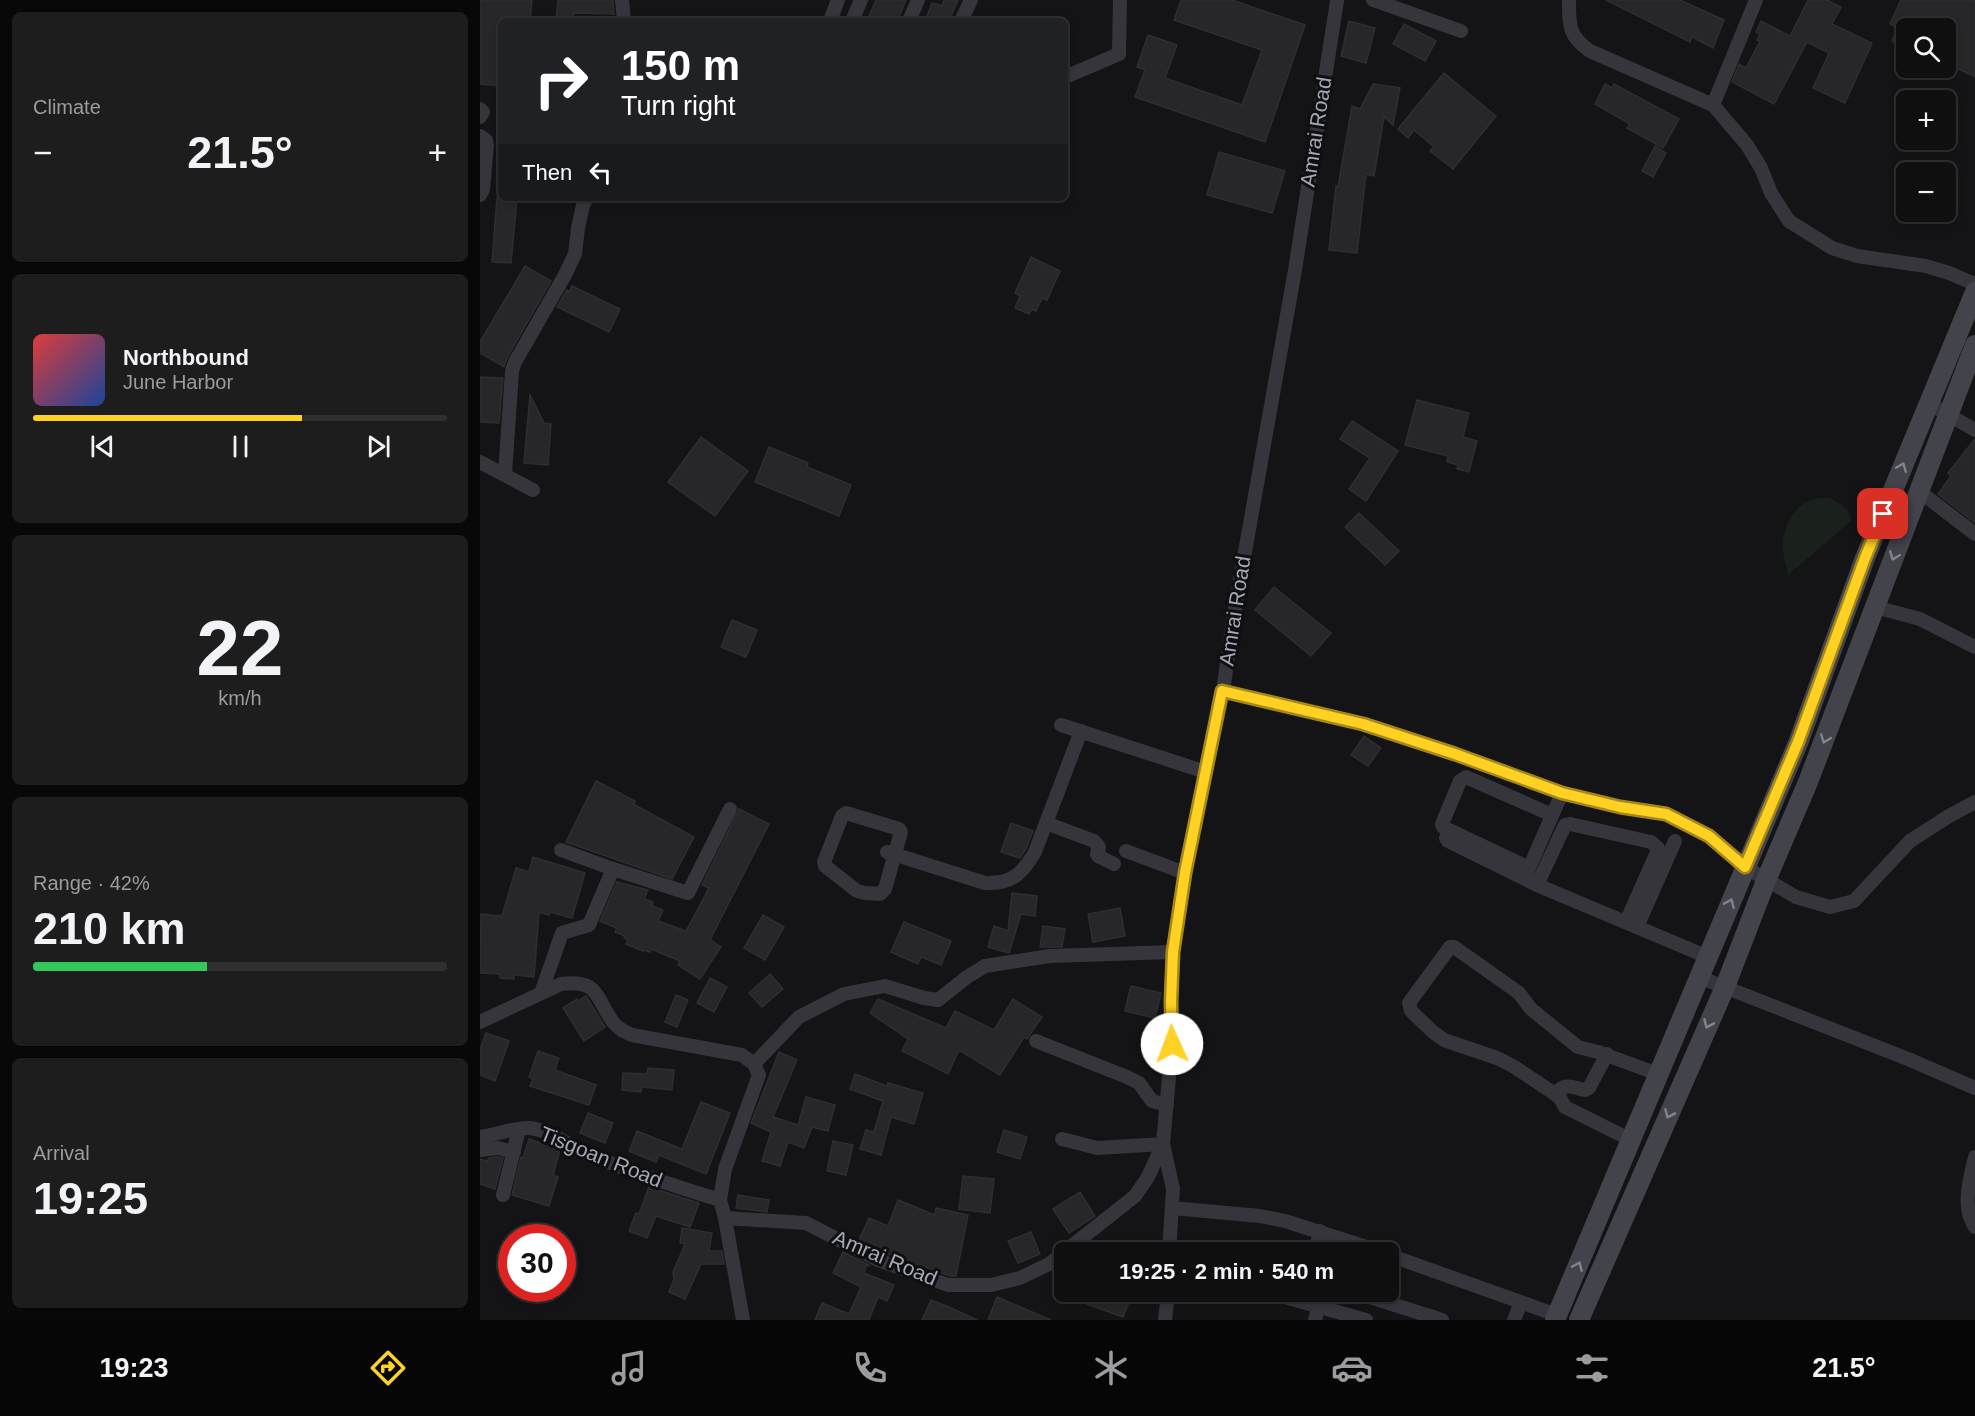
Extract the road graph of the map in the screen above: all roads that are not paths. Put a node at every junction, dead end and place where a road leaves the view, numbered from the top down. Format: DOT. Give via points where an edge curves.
graph roads {
  1 [pos="622,0"];
  2 [pos="861,0"];
  3 [pos="918,0"];
  4 [pos="971,0"];
  5 [pos="1120,0"];
  6 [pos="1339,0"];
  7 [pos="1372,0"];
  8 [pos="1569,0"];
  9 [pos="1756,0"];
  10 [pos="624,18"];
  11 [pos="853,18"];
  12 [pos="910,18"];
  13 [pos="963,18"];
  14 [pos="1461,31"];
  15 [pos="1068,75"];
  16 [pos="1713,105"];
  17 [pos="480,109"];
  18 [pos="480,117"];
  19 [pos="480,136"];
  20 [pos="480,195"];
  21 [pos="585,201"];
  22 [pos="1975,284"];
  23 [pos="1975,292"];
  24 [pos="1975,345"];
  25 [pos="1928,403"];
  26 [pos="1948,414"];
  27 [pos="1975,430"];
  28 [pos="480,462"];
  29 [pos="505,474"];
  30 [pos="533,490"];
  31 [pos="1919,491"];
  32 [pos="1975,534"];
  33 [pos="1875,607"];
  34 [pos="1975,646"];
  35 [pos="1222,691"];
  36 [pos="1061,725"];
  37 [pos="1081,731"];
  38 [pos="1206,772"];
  39 [pos="1785,772"];
  40 [pos="1808,782"];
  41 [pos="1562,793"];
  42 [pos="1975,802"];
  43 [pos="730,809"];
  44 [pos="1552,815"];
  45 [pos="1046,823"];
  46 [pos="1675,841"];
  47 [pos="561,850"];
  48 [pos="1126,851"];
  49 [pos="892,853"];
  50 [pos="1114,864"];
  51 [pos="1745,867"];
  52 [pos="613,869"];
  53 [pos="1185,873"];
  54 [pos="1530,877"];
  55 [pos="1767,878"];
  56 [pos="1632,925"];
  57 [pos="1173,952"];
  58 [pos="1708,957"];
  59 [pos="1699,977"];
  60 [pos="1725,987"];
  61 [pos="541,993"];
  62 [pos="480,1022"];
  63 [pos="1036,1041"];
  64 [pos="1606,1054"];
  65 [pos="754,1064"];
  66 [pos="1658,1074"];
  67 [pos="1975,1088"];
  68 [pos="1555,1094"];
  69 [pos="1167,1105"];
  70 [pos="519,1129"];
  71 [pos="480,1137"];
  72 [pos="1062,1138"];
  73 [pos="1631,1140"];
  74 [pos="1163,1144"];
  75 [pos="480,1150"];
  76 [pos="513,1152"];
  77 [pos="1975,1157"];
  78 [pos="503,1195"];
  79 [pos="720,1200"];
  80 [pos="1172,1208"];
  81 [pos="725,1218"];
  82 [pos="1975,1227"];
  83 [pos="1320,1232"];
  84 [pos="1170,1242"];
  85 [pos="1318,1242"];
  86 [pos="1351,1242"];
  87 [pos="1399,1259"];
  88 [pos="1167,1302"];
  89 [pos="1307,1302"];
  90 [pos="1385,1302"];
  91 [pos="1521,1302"];
  92 [pos="1319,1305"];
  93 [pos="1556,1317"];
  94 [pos="743,1320"];
  95 [pos="1165,1320"];
  96 [pos="1315,1320"];
  97 [pos="1366,1320"];
  98 [pos="1442,1320"];
  99 [pos="1514,1320"];
  100 [pos="1580,1320"];
  1 -- 10 [label="street"];
  2 -- 11 [label="street"];
  3 -- 12 [label="street"];
  4 -- 13 [label="street"];
  5 -- 15 [label="street" via="1119,54"];
  6 -- 35 [label="street, Amrai Road"];
  7 -- 14 [label="street"];
  8 -- 16 [label="street" via="1569,25 1583,46"];
  9 -- 16 [label="street"];
  16 -- 22 [label="street" via="1747,145 1789,221 1832,248 1857,256 1926,266"];
  17 -- 18 [label="street"];
  19 -- 20 [label="street" via="487,145"];
  21 -- 29 [label="street" via="575,254 512,371"];
  23 -- 25 [label="street"];
  24 -- 26 [label="street"];
  25 -- 26 [label="street"];
  39 -- 25 [label="street, one-way"];
  26 -- 27 [label="street"];
  26 -- 31 [label="street"];
  28 -- 29 [label="street"];
  29 -- 30 [label="street"];
  31 -- 32 [label="street"];
  31 -- 33 [label="street, one-way"];
  33 -- 34 [label="street" via="1920,619"];
  33 -- 40 [label="street, one-way"];
  35 -- 38 [label="street, Amrai Road"];
  35 -- 41 [label="street" via="1363,724"];
  36 -- 37 [label="street"];
  37 -- 38 [label="street"];
  37 -- 45 [label="street"];
  38 -- 53 [label="street, Amrai Road"];
  39 -- 40 [label="street"];
  39 -- 51 [label="street"];
  40 -- 55 [label="street"];
  41 -- 44 [label="street"];
  41 -- 51 [label="street" via="1666,814 1709,836"];
  42 -- 55 [label="street" via="1910,841 1854,901 1830,907 1812,903"];
  43 -- 52 [label="street" via="688,894"];
  44 -- 54 [label="street"];
  44 -- 54 [label="street" via="1466,777 1460,781 1442,824 1449,831 1448,841"];
  45 -- 49 [label="street" via="1024,870 1012,879 996,883 985,883"];
  45 -- 50 [label="street" via="1095,841 1098,856"];
  46 -- 56 [label="street"];
  47 -- 52 [label="street"];
  48 -- 53 [label="street"];
  49 -- 49 [label="street" via="901,835 899,829 846,813 824,862 827,869 857,891 880,894 885,889"];
  51 -- 55 [label="street"];
  58 -- 51 [label="street, one-way"];
  52 -- 61 [label="street" via="589,925 562,933"];
  53 -- 57 [label="street, Amrai Road"];
  54 -- 56 [label="street"];
  54 -- 56 [label="street" via="1565,825 1652,842 1658,848"];
  55 -- 60 [label="street"];
  56 -- 58 [label="street"];
  57 -- 65 [label="street" via="1050,956 985,966 938,1000 885,986 844,994 799,1017"];
  57 -- 69 [label="street, Amrai Road"];
  58 -- 59 [label="street"];
  59 -- 60 [label="street"];
  59 -- 66 [label="street"];
  60 -- 67 [label="street"];
  60 -- 100 [label="street, one-way"];
  61 -- 62 [label="street"];
  61 -- 65 [label="street" via="576,982 600,997 621,1030 742,1055"];
  63 -- 69 [label="street" via="1140,1083 1152,1101"];
  64 -- 66 [label="street"];
  64 -- 68 [label="street" via="1589,1088 1571,1086 1560,1088"];
  64 -- 68 [label="street" via="1578,1047 1531,1009 1519,993 1458,948 1450,948 1409,1003 1410,1011 1444,1040 1505,1062"];
  65 -- 79 [label="street" via="759,1075 725,1169"];
  66 -- 73 [label="street"];
  68 -- 73 [label="street" via="1565,1107"];
  69 -- 74 [label="street, Amrai Road"];
  70 -- 71 [label="street, Tisgoan Road"];
  70 -- 76 [label="street"];
  70 -- 79 [label="street, Tisgoan Road" via="540,1131 640,1175"];
  72 -- 74 [label="street" via="1096,1148"];
  93 -- 73 [label="street, one-way"];
  74 -- 80 [label="street" via="1173,1190"];
  74 -- 81 [label="street, Amrai Road" via="1135,1196 1049,1264 1020,1278 992,1285 948,1285 878,1260 807,1223"];
  75 -- 76 [label="street" via="498,1148"];
  76 -- 78 [label="street"];
  77 -- 82 [label="street" via="1967,1192 1970,1220"];
  79 -- 81 [label="street"];
  80 -- 83 [label="street" via="1260,1216"];
  80 -- 84 [label="street"];
  81 -- 94 [label="street"];
  83 -- 85 [label="street"];
  83 -- 86 [label="street"];
  87 -- 91 [label="street"];
  88 -- 95 [label="street"];
  89 -- 92 [label="street"];
  90 -- 98 [label="street"];
  91 -- 93 [label="street"];
  91 -- 99 [label="street"];
  92 -- 96 [label="street"];
  92 -- 97 [label="street"];
}
